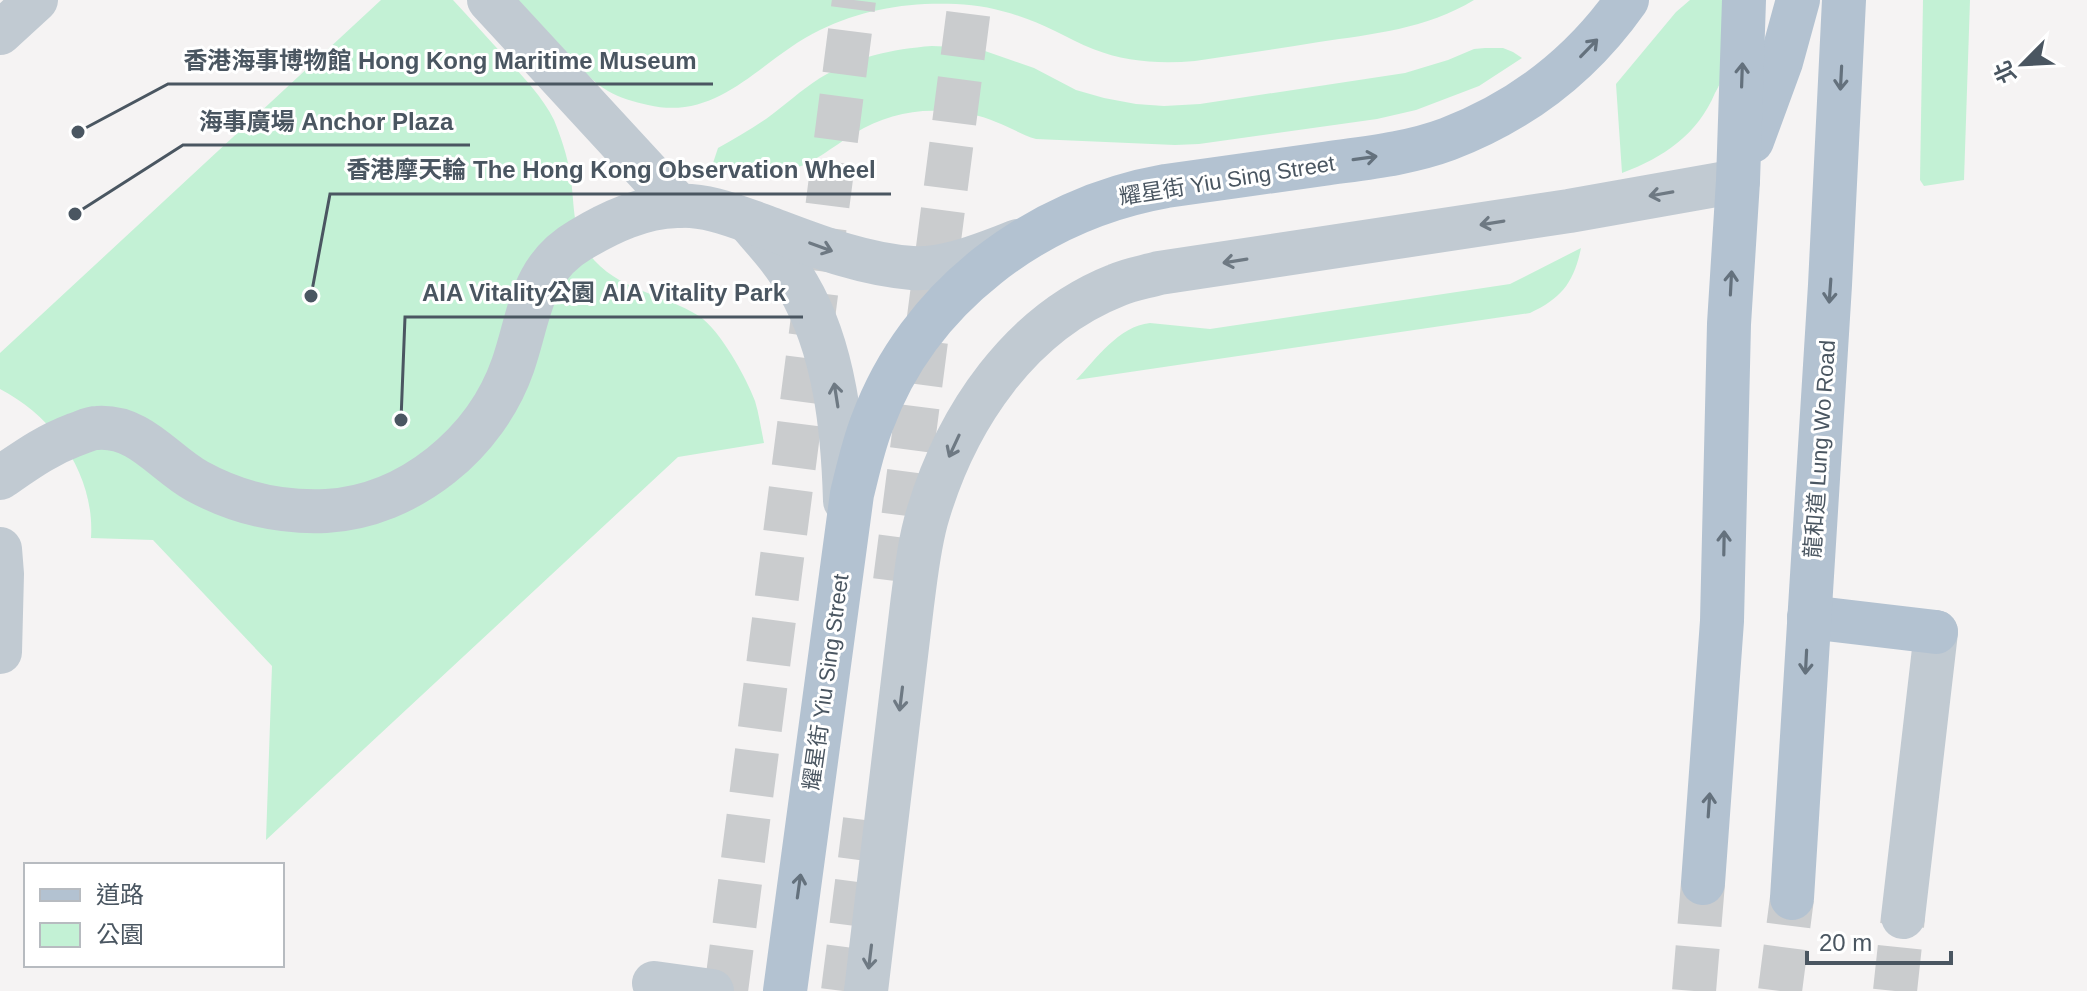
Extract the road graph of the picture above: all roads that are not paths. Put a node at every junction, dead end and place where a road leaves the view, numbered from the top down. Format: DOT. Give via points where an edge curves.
graph roads {
  1 [pos="36,0"];
  2 [pos="489,0"];
  3 [pos="1627,0"];
  4 [pos="1744,0"];
  5 [pos="1798,0"];
  6 [pos="1844,0"];
  7 [pos="0,33"];
  8 [pos="1738,181"];
  9 [pos="679,206"];
  10 [pos="747,221"];
  11 [pos="1029,237"];
  12 [pos="0,478"];
  13 [pos="846,529"];
  14 [pos="0,549"];
  15 [pos="1809,617"];
  16 [pos="1936,632"];
  17 [pos="0,652"];
  18 [pos="1703,883"];
  19 [pos="1792,898"];
  20 [pos="1903,917"];
  21 [pos="654,983"];
  22 [pos="712,991"];
  23 [pos="785,991"];
  24 [pos="866,991"];
  1 -- 7 [label="street"];
  2 -- 9 [label="street"];
  11 -- 3 [label="main road, 耀星街 Yiu Sing Street, one-way" via="1070,215 1136,191 1386,156 1447,139 1543,89 1595,42"];
  8 -- 4 [label="main road, one-way"];
  5 -- 8 [label="main road"];
  6 -- 15 [label="main road, 龍和道 Lung Wo Road, one-way"];
  18 -- 8 [label="main road, one-way" via="1722,621"];
  8 -- 24 [label="street, one-way" via="1159,273 1088,298 1038,334 971,415 927,516"];
  9 -- 10 [label="street"];
  9 -- 12 [label="street" via="636,212 558,255 535,290 499,398 456,453 398,492 329,511 259,506 194,479 131,434 94,428 48,445"];
  10 -- 11 [label="street, one-way" via="862,261 916,268 947,265"];
  13 -- 10 [label="street, one-way" via="839,417 824,350 798,286"];
  11 -- 13 [label="main road, 耀星街 Yiu Sing Street" via="967,282 941,308 902,363 872,423"];
  23 -- 13 [label="main road, 耀星街 Yiu Sing Street, one-way"];
  14 -- 17 [label="street"];
  15 -- 16 [label="main road"];
  15 -- 19 [label="main road, 龍和道 Lung Wo Road, one-way"];
  16 -- 20 [label="street"];
  21 -- 22 [label="street"];
}
